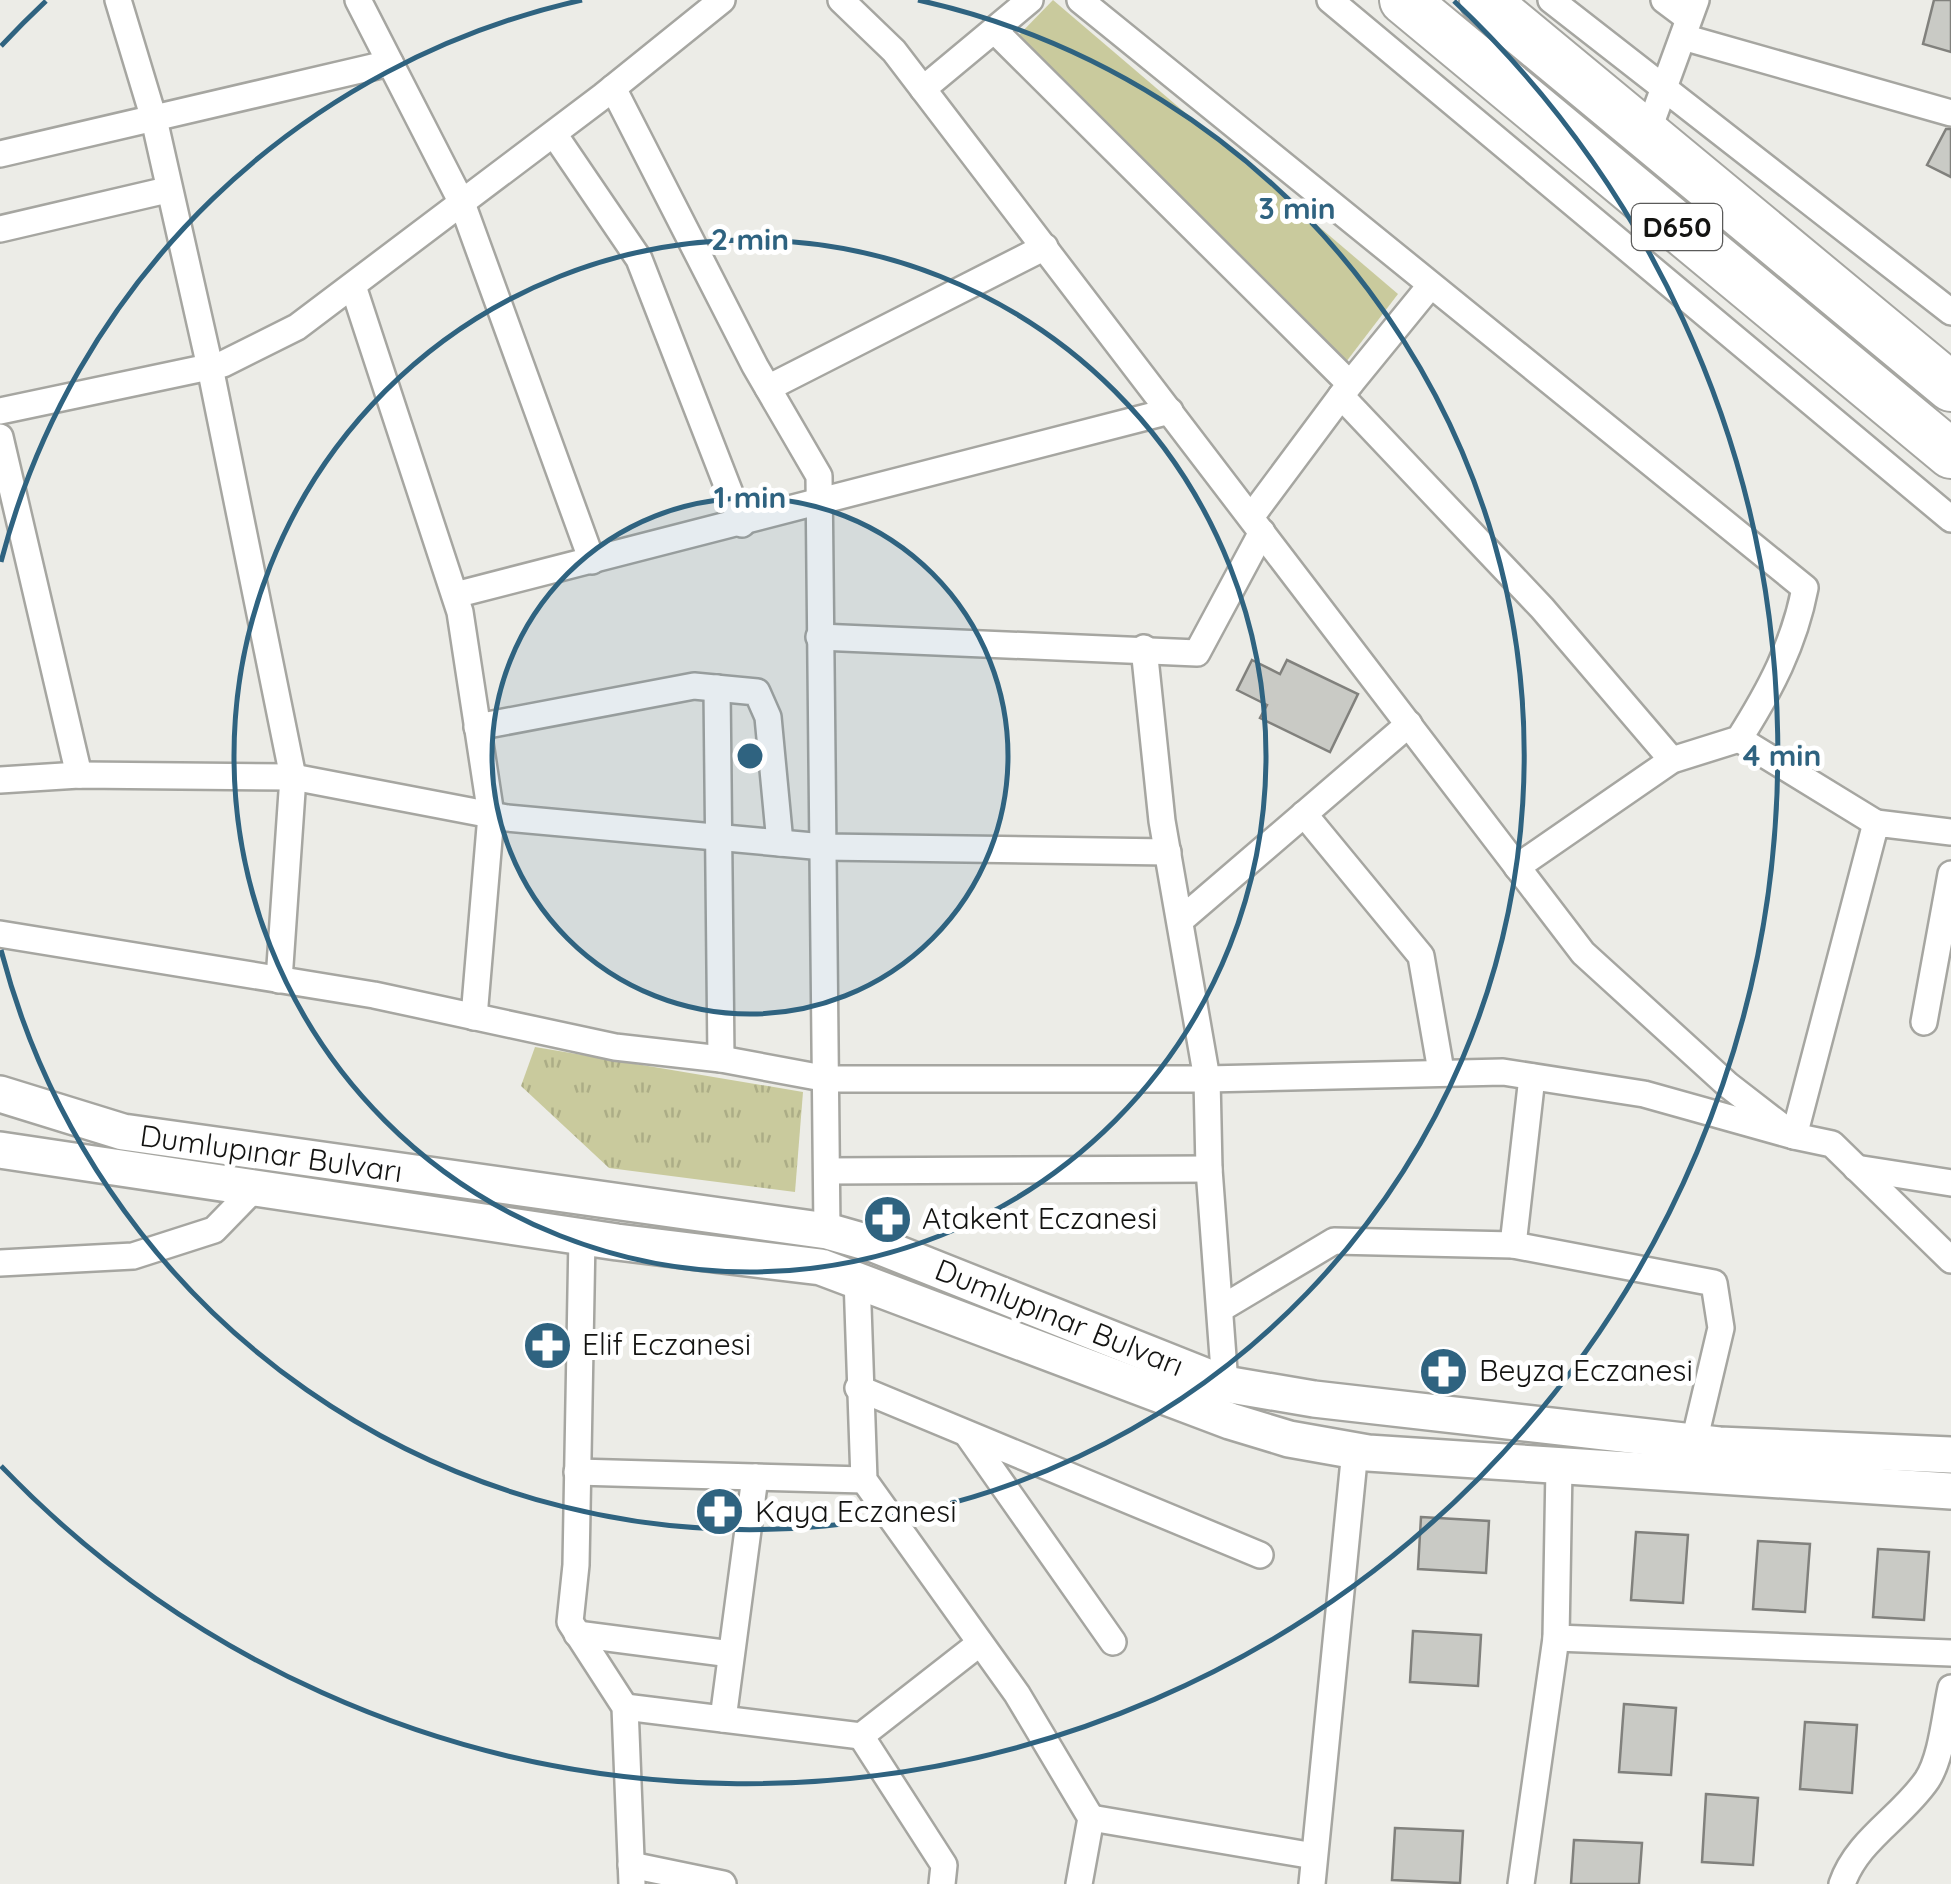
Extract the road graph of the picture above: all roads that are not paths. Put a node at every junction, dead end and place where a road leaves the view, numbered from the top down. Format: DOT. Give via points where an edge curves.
graph roads {
  1 [pos="118,0"];
  2 [pos="358,0"];
  3 [pos="722,0"];
  4 [pos="841,0"];
  5 [pos="1030,0"];
  6 [pos="1080,0"];
  7 [pos="1330,0"];
  8 [pos="1404,0"];
  9 [pos="1484,0"];
  10 [pos="1551,0"];
  11 [pos="1664,0"];
  12 [pos="1689,19"];
  13 [pos="994,30"];
  14 [pos="1622,59"];
  15 [pos="390,63"];
  16 [pos="1673,65"];
  17 [pos="614,88"];
  18 [pos="923,89"];
  19 [pos="1664,90"];
  20 [pos="1951,114"];
  21 [pos="154,118"];
  22 [pos="554,134"];
  23 [pos="1646,137"];
  24 [pos="0,154"];
  25 [pos="167,190"];
  26 [pos="462,203"];
  27 [pos="0,228"];
  28 [pos="1044,247"];
  29 [pos="353,286"];
  30 [pos="1430,286"];
  31 [pos="1951,312"];
  32 [pos="210,367"];
  33 [pos="1951,387"];
  34 [pos="768,388"];
  35 [pos="1345,390"];
  36 [pos="0,411"];
  37 [pos="1170,411"];
  38 [pos="0,437"];
  39 [pos="1951,454"];
  40 [pos="820,504"];
  41 [pos="1951,518"];
  42 [pos="742,524"];
  43 [pos="1256,524"];
  44 [pos="592,561"];
  45 [pos="455,595"];
  46 [pos="819,637"];
  47 [pos="1144,648"];
  48 [pos="717,688"];
  49 [pos="1409,724"];
  50 [pos="478,727"];
  51 [pos="1739,739"];
  52 [pos="1672,760"];
  53 [pos="79,775"];
  54 [pos="293,777"];
  55 [pos="0,780"];
  56 [pos="1304,814"];
  57 [pos="490,815"];
  58 [pos="1876,824"];
  59 [pos="1951,832"];
  60 [pos="719,838"];
  61 [pos="780,843"];
  62 [pos="824,847"];
  63 [pos="1168,852"];
  64 [pos="1517,867"];
  65 [pos="1951,874"];
  66 [pos="1182,919"];
  67 [pos="0,934"];
  68 [pos="279,980"];
  69 [pos="474,1017"];
  70 [pos="1924,1022"];
  71 [pos="721,1058"];
  72 [pos="1440,1071"];
  73 [pos="1532,1077"];
  74 [pos="828,1079"];
  75 [pos="1208,1079"];
  76 [pos="0,1094"];
  77 [pos="1794,1136"];
  78 [pos="0,1150"];
  79 [pos="1856,1168"];
  80 [pos="1209,1169"];
  81 [pos="827,1170"];
  82 [pos="1951,1183"];
  83 [pos="254,1189"];
  84 [pos="827,1231"];
  85 [pos="582,1237"];
  86 [pos="1513,1246"];
  87 [pos="1951,1260"];
  88 [pos="0,1263"];
  89 [pos="857,1278"];
  90 [pos="1222,1308"];
  91 [pos="1225,1384"];
  92 [pos="858,1388"];
  93 [pos="968,1434"];
  94 [pos="1694,1442"];
  95 [pos="1355,1450"];
  96 [pos="1951,1455"];
  97 [pos="1559,1467"];
  98 [pos="577,1472"];
  99 [pos="755,1477"];
  100 [pos="864,1480"];
  101 [pos="1951,1491"];
  102 [pos="1260,1555"];
  103 [pos="576,1634"];
  104 [pos="1556,1638"];
  105 [pos="1113,1642"];
  106 [pos="980,1643"];
  107 [pos="1951,1653"];
  108 [pos="732,1654"];
  109 [pos="1951,1688"];
  110 [pos="625,1707"];
  111 [pos="723,1719"];
  112 [pos="861,1736"];
  113 [pos="1091,1818"];
  114 [pos="1314,1856"];
  115 [pos="632,1874"];
  116 [pos="723,1884"];
  117 [pos="942,1884"];
  118 [pos="1079,1884"];
  119 [pos="1312,1884"];
  120 [pos="1521,1884"];
  121 [pos="1842,1884"];
  1 -- 21 [label="street"];
  2 -- 15 [label="street"];
  3 -- 17 [label="street"];
  4 -- 18 [label="street"];
  5 -- 13 [label="street"];
  6 -- 30 [label="street"];
  7 -- 41 [label="street"];
  8 -- 39 [label="highway, D650"];
  9 -- 23 [label="highway, D650"];
  10 -- 14 [label="street"];
  11 -- 12 [label="street"];
  12 -- 16 [label="street"];
  12 -- 20 [label="street"];
  13 -- 18 [label="street"];
  13 -- 35 [label="street"];
  14 -- 16 [label="street"];
  14 -- 19 [label="street"];
  15 -- 21 [label="street"];
  15 -- 26 [label="street"];
  16 -- 19 [label="street"];
  17 -- 22 [label="street"];
  17 -- 34 [label="street"];
  18 -- 28 [label="street"];
  19 -- 23 [label="street"];
  19 -- 31 [label="street"];
  21 -- 24 [label="street"];
  21 -- 25 [label="street"];
  22 -- 26 [label="street"];
  22 -- 42 [label="street" via="639,259"];
  23 -- 33 [label="highway, D650"];
  25 -- 27 [label="street"];
  25 -- 32 [label="street"];
  26 -- 29 [label="street"];
  26 -- 44 [label="street"];
  28 -- 34 [label="street"];
  28 -- 37 [label="street"];
  29 -- 32 [label="street" via="297,328"];
  29 -- 45 [label="street"];
  30 -- 35 [label="street"];
  30 -- 51 [label="street" via="1804,588 1797,629"];
  32 -- 36 [label="street"];
  32 -- 54 [label="street"];
  34 -- 40 [label="street" via="819,476"];
  35 -- 43 [label="street"];
  35 -- 52 [label="street"];
  37 -- 40 [label="street"];
  37 -- 43 [label="street"];
  38 -- 53 [label="street"];
  40 -- 42 [label="street"];
  40 -- 46 [label="street"];
  42 -- 44 [label="street"];
  43 -- 47 [label="street" via="1198,653"];
  43 -- 49 [label="street"];
  44 -- 45 [label="street"];
  45 -- 50 [label="street"];
  46 -- 47 [label="street"];
  46 -- 62 [label="street"];
  47 -- 63 [label="street"];
  48 -- 50 [label="street" via="617,698"];
  48 -- 60 [label="street"];
  48 -- 61 [label="street" via="757,692 768,717"];
  49 -- 56 [label="street"];
  49 -- 64 [label="street"];
  50 -- 57 [label="street"];
  51 -- 52 [label="street"];
  51 -- 58 [label="street"];
  52 -- 64 [label="street"];
  53 -- 54 [label="street"];
  53 -- 55 [label="street"];
  54 -- 57 [label="street"];
  54 -- 68 [label="street"];
  56 -- 66 [label="street"];
  56 -- 72 [label="street" via="1422,956"];
  57 -- 60 [label="street"];
  57 -- 69 [label="street"];
  58 -- 59 [label="street"];
  58 -- 77 [label="street"];
  60 -- 61 [label="street"];
  60 -- 71 [label="street"];
  61 -- 62 [label="street"];
  62 -- 63 [label="street"];
  62 -- 74 [label="street"];
  63 -- 66 [label="street"];
  64 -- 77 [label="street" via="1583,953"];
  65 -- 70 [label="street"];
  66 -- 75 [label="street"];
  67 -- 68 [label="street"];
  68 -- 69 [label="street"];
  69 -- 71 [label="street" via="615,1047"];
  71 -- 74 [label="street"];
  72 -- 73 [label="street"];
  72 -- 75 [label="street"];
  73 -- 77 [label="street" via="1644,1094"];
  73 -- 86 [label="street"];
  74 -- 75 [label="street"];
  74 -- 81 [label="street"];
  75 -- 80 [label="street"];
  76 -- 84 [label="main road, Dumlupınar Bulvarı" via="123,1132"];
  77 -- 79 [label="street" via="1832,1144"];
  78 -- 83 [label="main road, Dumlupınar Bulvarı"];
  79 -- 82 [label="street"];
  79 -- 87 [label="street"];
  80 -- 81 [label="street"];
  80 -- 90 [label="street"];
  81 -- 84 [label="street"];
  83 -- 85 [label="main road, Dumlupınar Bulvarı"];
  83 -- 88 [label="street" via="214,1230 133,1256"];
  84 -- 91 [label="main road, Dumlupınar Bulvarı"];
  85 -- 89 [label="main road, Dumlupınar Bulvarı" via="785,1259"];
  85 -- 98 [label="street"];
  86 -- 90 [label="street" via="1334,1242"];
  86 -- 94 [label="street" via="1714,1283 1721,1328"];
  89 -- 92 [label="street"];
  89 -- 95 [label="main road, Dumlupınar Bulvarı" via="1230,1422"];
  90 -- 91 [label="street"];
  91 -- 94 [label="main road, Dumlupınar Bulvarı"];
  92 -- 93 [label="street"];
  92 -- 100 [label="street"];
  93 -- 102 [label="street"];
  93 -- 105 [label="street"];
  94 -- 96 [label="main road, Dumlupınar Bulvarı"];
  95 -- 97 [label="main road, Dumlupınar Bulvarı"];
  95 -- 114 [label="street"];
  97 -- 101 [label="main road, Dumlupınar Bulvarı"];
  97 -- 104 [label="street"];
  98 -- 99 [label="street"];
  98 -- 103 [label="street" via="570,1622"];
  99 -- 100 [label="street"];
  99 -- 108 [label="street"];
  100 -- 106 [label="street"];
  103 -- 108 [label="street"];
  103 -- 110 [label="street"];
  104 -- 107 [label="street"];
  104 -- 120 [label="street"];
  106 -- 112 [label="street"];
  106 -- 113 [label="street"];
  108 -- 111 [label="street"];
  109 -- 121 [label="street" via="1930,1776 1899,1816 1866,1841"];
  110 -- 111 [label="street"];
  110 -- 115 [label="street"];
  111 -- 112 [label="street"];
  112 -- 117 [label="street" via="944,1865"];
  113 -- 114 [label="street"];
  113 -- 118 [label="street"];
  114 -- 119 [label="street"];
  115 -- 116 [label="street"];
}
